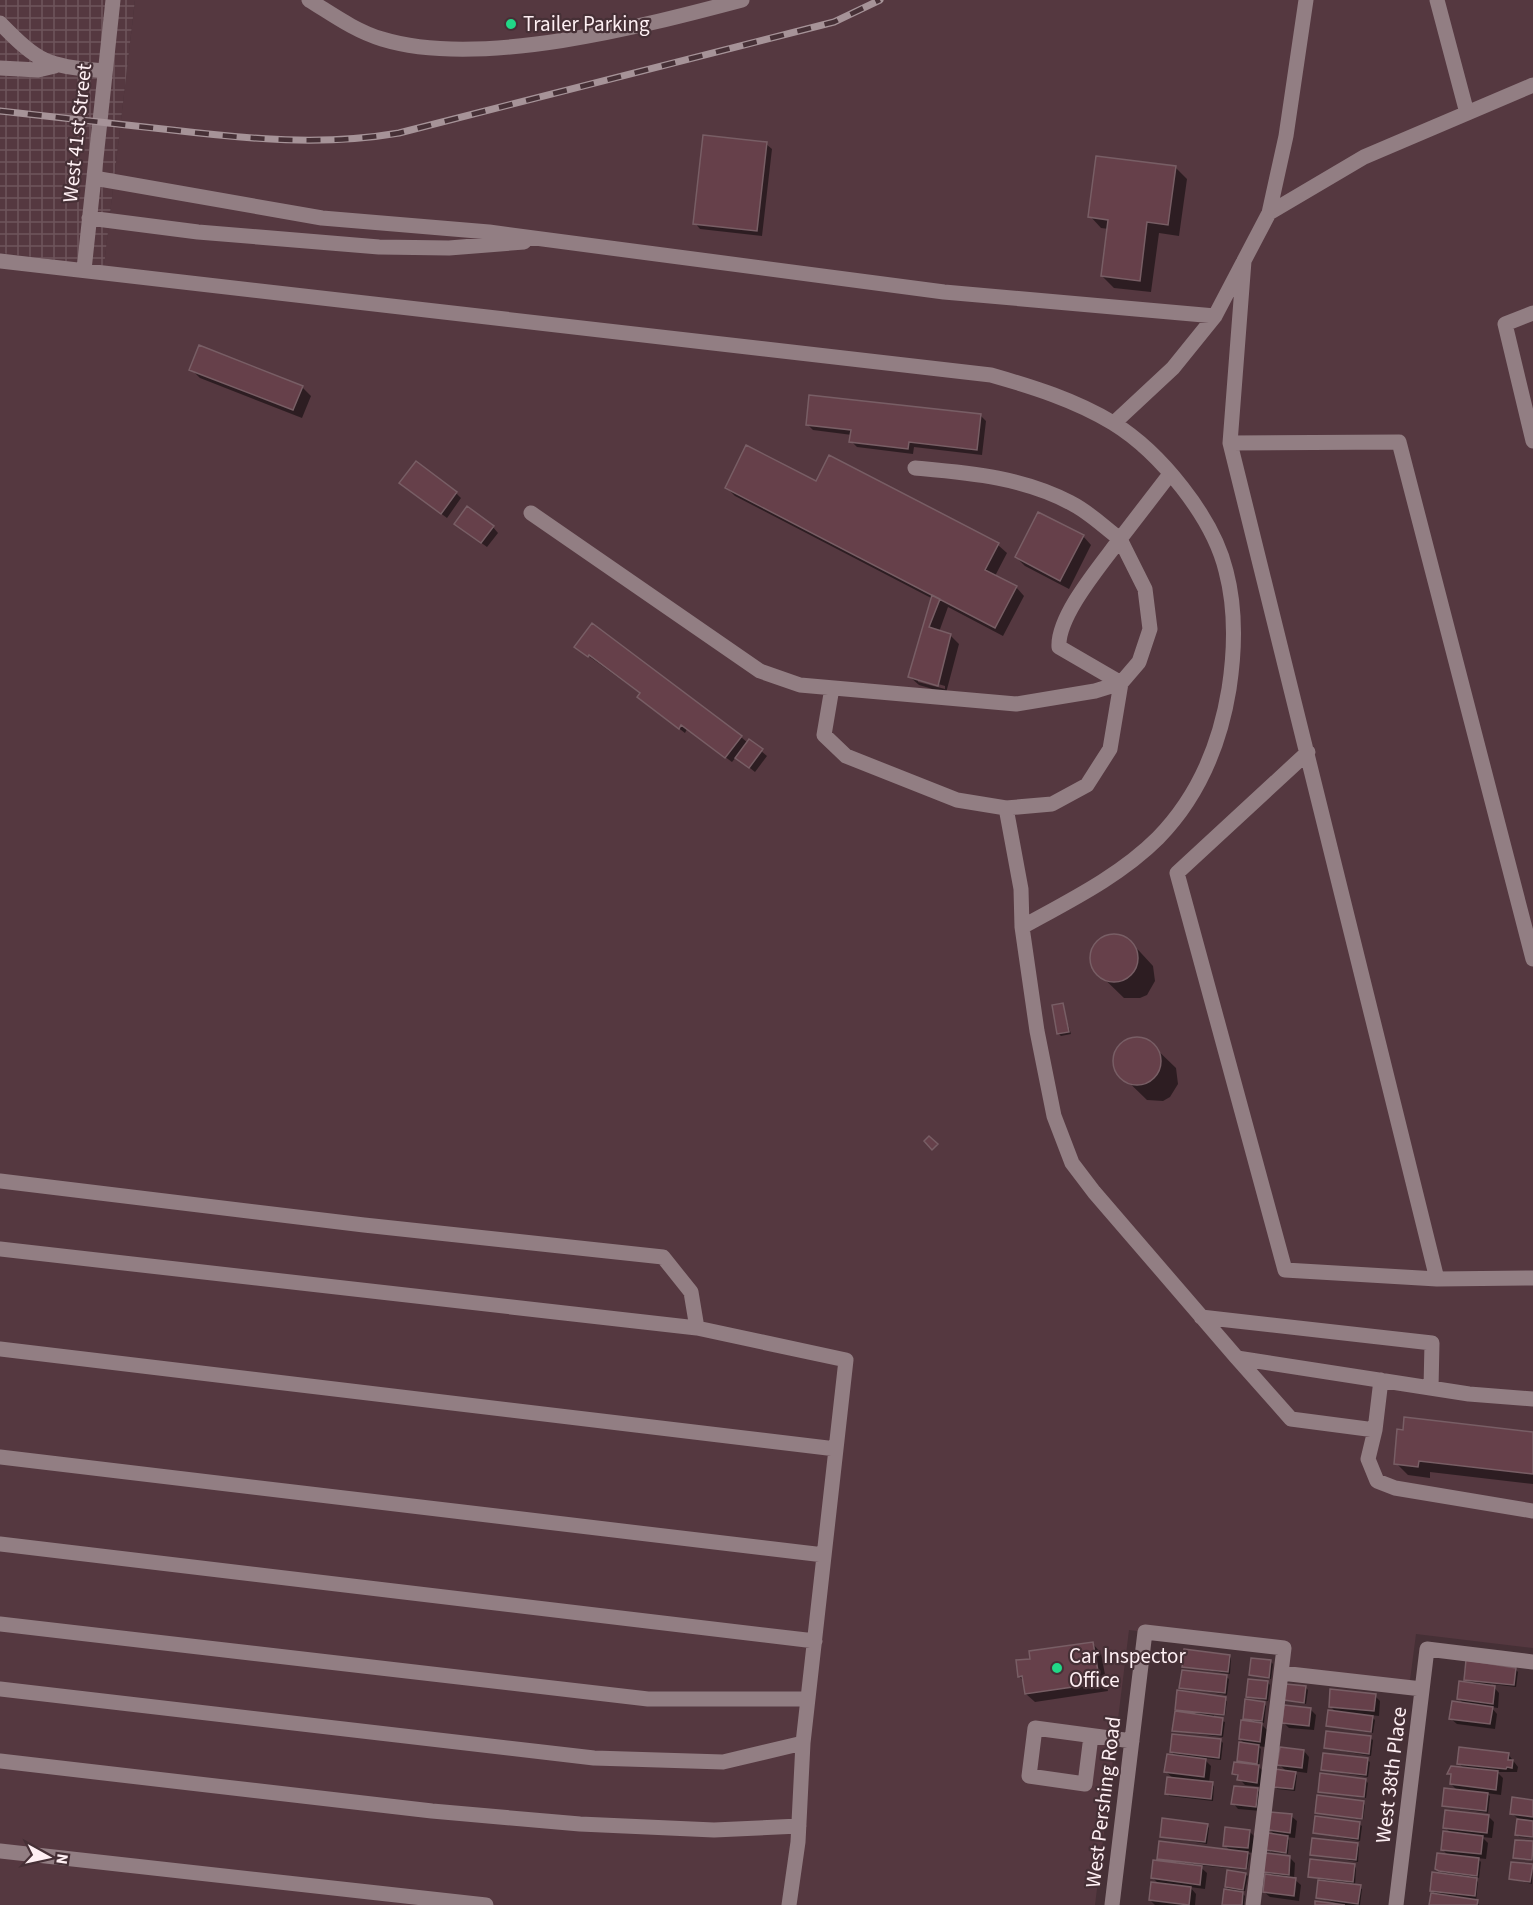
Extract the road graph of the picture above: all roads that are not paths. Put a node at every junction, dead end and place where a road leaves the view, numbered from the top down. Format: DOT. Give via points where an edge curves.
graph roads {
  1 [pos="113,0"];
  2 [pos="309,0"];
  3 [pos="742,0"];
  4 [pos="1306,0"];
  5 [pos="1437,0"];
  6 [pos="0,23"];
  7 [pos="55,66"];
  8 [pos="0,68"];
  9 [pos="105,71"];
  10 [pos="1533,85"];
  11 [pos="1467,113"];
  12 [pos="93,178"];
  13 [pos="1269,213"];
  14 [pos="89,218"];
  15 [pos="542,240"];
  16 [pos="0,261"];
  17 [pos="1244,261"];
  18 [pos="84,270"];
  19 [pos="1533,313"];
  20 [pos="1215,316"];
  21 [pos="1114,423"];
  22 [pos="1533,441"];
  23 [pos="1230,443"];
  24 [pos="915,468"];
  25 [pos="1170,474"];
  26 [pos="531,513"];
  27 [pos="1120,539"];
  28 [pos="1121,683"];
  29 [pos="832,688"];
  30 [pos="1308,752"];
  31 [pos="1006,808"];
  32 [pos="1022,927"];
  33 [pos="1533,959"];
  34 [pos="0,1180"];
  35 [pos="0,1249"];
  36 [pos="1533,1278"];
  37 [pos="1437,1279"];
  38 [pos="1201,1317"];
  39 [pos="697,1328"];
  40 [pos="0,1349"];
  41 [pos="1237,1358"];
  42 [pos="1381,1380"];
  43 [pos="1431,1388"];
  44 [pos="1533,1398"];
  45 [pos="1375,1430"];
  46 [pos="836,1449"];
  47 [pos="0,1457"];
  48 [pos="1533,1511"];
  49 [pos="0,1544"];
  50 [pos="824,1555"];
  51 [pos="0,1624"];
  52 [pos="815,1641"];
  53 [pos="1533,1662"];
  54 [pos="1281,1673"];
  55 [pos="0,1689"];
  56 [pos="1422,1689"];
  57 [pos="808,1699"];
  58 [pos="1091,1736"];
  59 [pos="1132,1740"];
  60 [pos="803,1743"];
  61 [pos="0,1761"];
  62 [pos="799,1826"];
  63 [pos="0,1851"];
  64 [pos="486,1905"];
  65 [pos="789,1905"];
  66 [pos="1112,1905"];
  67 [pos="1253,1905"];
  68 [pos="1396,1905"];
  1 -- 9 [label="street, West 41st Street"];
  2 -- 3 [label="street" via="380,39 419,48 461,50 539,43 663,21"];
  4 -- 13 [label="street" via="1286,136"];
  5 -- 11 [label="street"];
  6 -- 7 [label="street" via="36,58"];
  7 -- 8 [label="street" via="38,70"];
  7 -- 9 [label="street"];
  9 -- 12 [label="street, West 41st Street"];
  10 -- 11 [label="street"];
  11 -- 13 [label="street" via="1364,157"];
  12 -- 14 [label="street, West 41st Street"];
  12 -- 15 [label="street" via="322,218"];
  13 -- 17 [label="street"];
  14 -- 15 [label="street" via="198,232 379,247 491,247"];
  14 -- 18 [label="street, West 41st Street"];
  15 -- 20 [label="street" via="944,292"];
  16 -- 18 [label="street"];
  17 -- 20 [label="street"];
  17 -- 23 [label="street"];
  18 -- 21 [label="street" via="991,375 1075,403"];
  19 -- 22 [label="street" via="1505,324"];
  20 -- 21 [label="street" via="1173,368"];
  21 -- 25 [label="street" via="1146,447"];
  23 -- 30 [label="street"];
  23 -- 33 [label="street" via="1399,442"];
  24 -- 27 [label="street" via="988,474 1041,489 1073,504"];
  25 -- 27 [label="street"];
  25 -- 32 [label="street" via="1195,505 1215,540 1232,602 1231,674 1215,746 1183,808 1159,837 1109,876"];
  26 -- 29 [label="street" via="760,671 800,685"];
  27 -- 28 [label="street" via="1145,589 1150,629 1139,662"];
  27 -- 28 [label="street" via="1058,635 1059,647"];
  28 -- 29 [label="street" via="1016,704"];
  28 -- 31 [label="street" via="1110,749 1087,785 1052,804"];
  29 -- 31 [label="street" via="824,735 846,756 957,800"];
  30 -- 37 [label="street"];
  30 -- 37 [label="street" via="1177,873 1284,1270"];
  31 -- 32 [label="street" via="1021,889"];
  32 -- 38 [label="street" via="1054,1116 1072,1163"];
  34 -- 39 [label="street" via="663,1257 691,1292"];
  35 -- 39 [label="street"];
  36 -- 37 [label="street"];
  38 -- 41 [label="street"];
  38 -- 43 [label="street" via="1432,1343"];
  39 -- 46 [label="street" via="846,1360"];
  40 -- 46 [label="street"];
  41 -- 42 [label="street"];
  41 -- 45 [label="street" via="1291,1419"];
  42 -- 43 [label="street"];
  42 -- 45 [label="street"];
  43 -- 44 [label="street"];
  45 -- 48 [label="street" via="1368,1459 1377,1481 1395,1488"];
  46 -- 50 [label="street"];
  47 -- 50 [label="street"];
  49 -- 52 [label="street"];
  50 -- 52 [label="street"];
  51 -- 57 [label="street" via="648,1699"];
  52 -- 57 [label="street"];
  53 -- 56 [label="street, West 38th Place" via="1427,1649"];
  54 -- 56 [label="street"];
  54 -- 59 [label="street, West Pershing Road" via="1284,1648 1145,1632"];
  54 -- 67 [label="street"];
  55 -- 60 [label="street" via="594,1758 723,1762"];
  56 -- 68 [label="street, West 38th Place"];
  57 -- 60 [label="street"];
  58 -- 58 [label="street" via="1035,1728 1029,1776 1085,1784"];
  58 -- 59 [label="street"];
  59 -- 66 [label="street, West Pershing Road"];
  60 -- 62 [label="street"];
  61 -- 62 [label="street" via="432,1811 580,1824 714,1830"];
  62 -- 65 [label="street"];
  63 -- 64 [label="street"];
}
